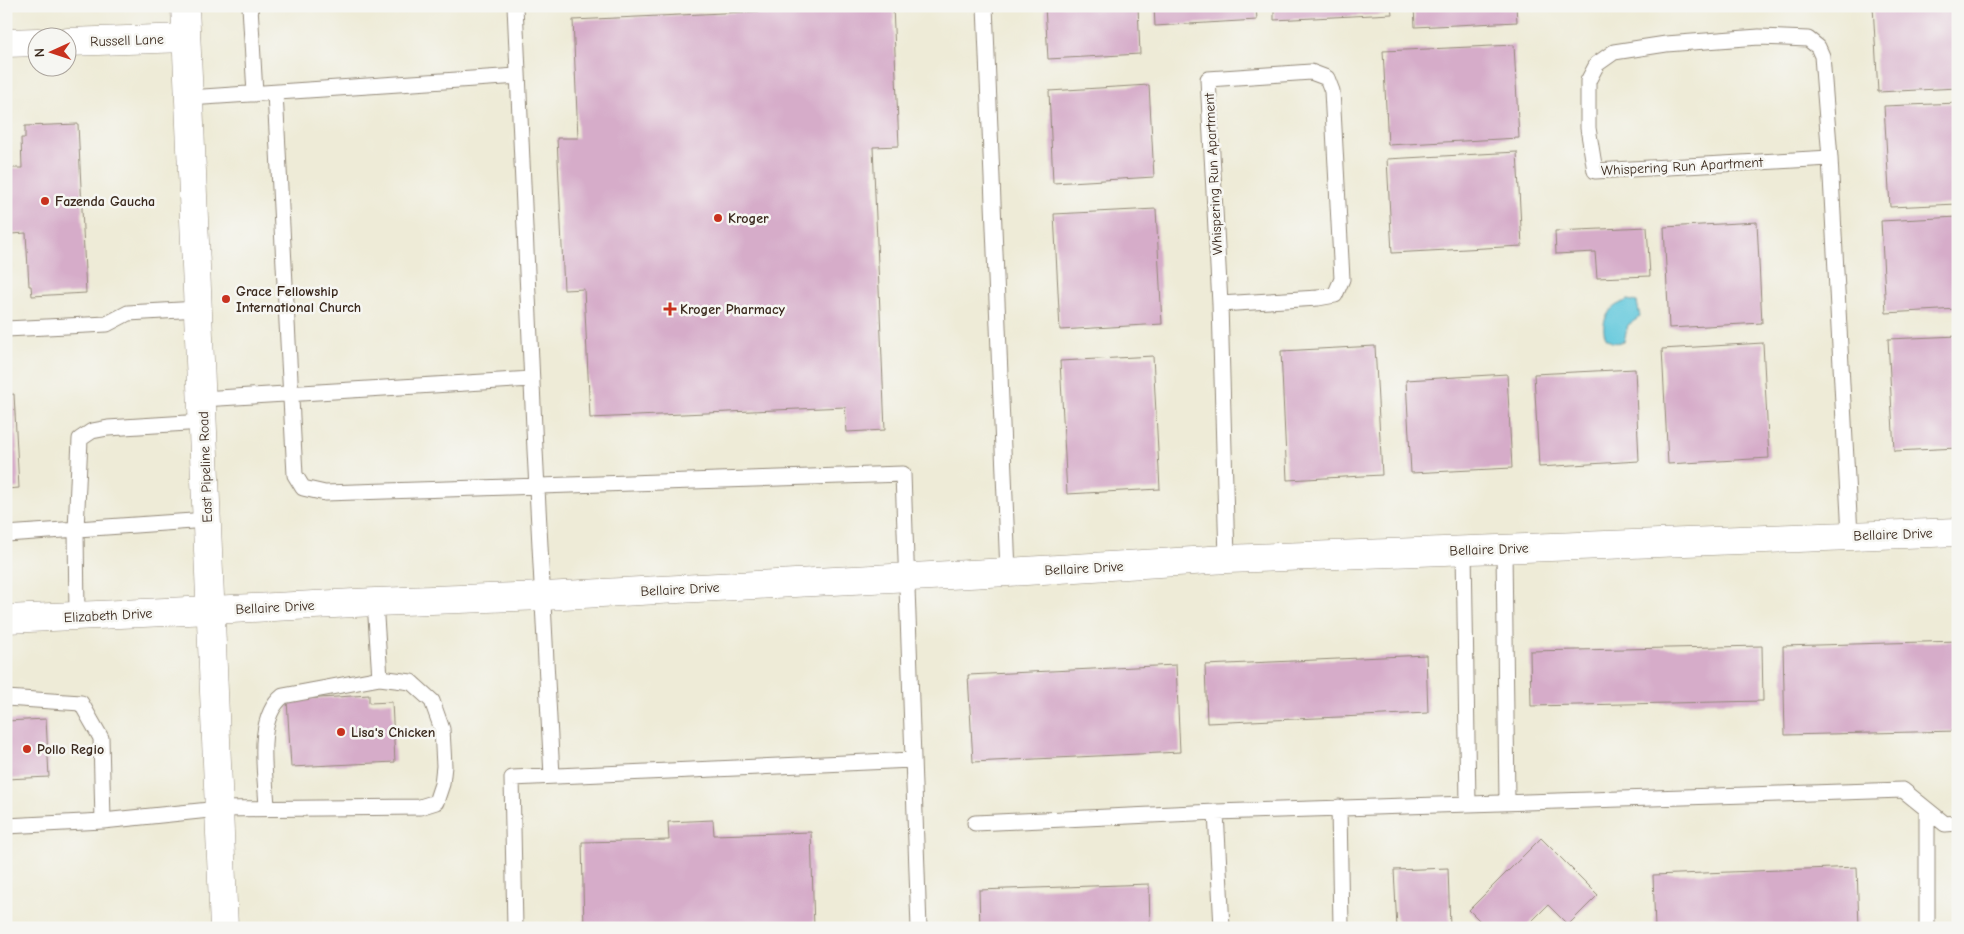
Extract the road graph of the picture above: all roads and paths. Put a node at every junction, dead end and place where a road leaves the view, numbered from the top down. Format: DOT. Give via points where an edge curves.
graph roads {
  1 [pos="185,6"];
  2 [pos="250,6"];
  3 [pos="515,6"];
  4 [pos="985,6"];
  5 [pos="186,38"];
  6 [pos="28,42"];
  7 [pos="78,42"];
  8 [pos="6,43"];
  9 [pos="518,76"];
  10 [pos="275,92"];
  11 [pos="255,94"];
  12 [pos="189,98"];
  13 [pos="1830,158"];
  14 [pos="1220,304"];
  15 [pos="198,309"];
  16 [pos="6,328"];
  17 [pos="532,379"];
  18 [pos="292,394"];
  19 [pos="202,411"];
  20 [pos="537,486"];
  21 [pos="207,520"];
  22 [pos="76,530"];
  23 [pos="1958,532"];
  24 [pos="6,534"];
  25 [pos="1850,536"];
  26 [pos="1504,549"];
  27 [pos="1464,550"];
  28 [pos="1227,559"];
  29 [pos="1008,572"];
  30 [pos="906,578"];
  31 [pos="544,596"];
  32 [pos="375,602"];
  33 [pos="211,610"];
  34 [pos="77,616"];
  35 [pos="6,619"];
  36 [pos="380,678"];
  37 [pos="6,698"];
  38 [pos="912,760"];
  39 [pos="552,776"];
  40 [pos="1507,802"];
  41 [pos="1468,804"];
  42 [pos="267,808"];
  43 [pos="1339,808"];
  44 [pos="220,809"];
  45 [pos="1927,810"];
  46 [pos="1216,812"];
  47 [pos="102,821"];
  48 [pos="975,823"];
  49 [pos="1958,823"];
  50 [pos="6,826"];
  51 [pos="224,928"];
  52 [pos="515,928"];
  53 [pos="919,928"];
  54 [pos="1222,928"];
  55 [pos="1341,928"];
  56 [pos="1927,928"];
  1 -- 5 [label="street, East Pipeline Road"];
  2 -- 11 [label="lane"];
  3 -- 9 [label="lane"];
  4 -- 29 [label="lane"];
  5 -- 7 [label="street, Russell Lane"];
  5 -- 12 [label="street, East Pipeline Road"];
  6 -- 8 [label="street"];
  9 -- 10 [label="lane"];
  9 -- 17 [label="lane"];
  10 -- 11 [label="lane"];
  10 -- 18 [label="lane"];
  11 -- 12 [label="lane"];
  12 -- 15 [label="street, East Pipeline Road"];
  13 -- 13 [label="lane, Whispering Run Apartment" via="1822,56 1818,47 1808,39 1759,37 1666,44 1614,52 1597,64 1588,81 1588,128 1595,171"];
  13 -- 25 [label="lane, Whispering Run Apartment"];
  14 -- 14 [label="lane, Whispering Run Apartment" via="1318,298 1335,294 1342,278 1332,91 1327,78 1311,72 1208,79"];
  14 -- 28 [label="lane, Whispering Run Apartment"];
  15 -- 16 [label="lane" via="128,313 107,324"];
  15 -- 19 [label="street, East Pipeline Road"];
  17 -- 18 [label="lane"];
  17 -- 20 [label="lane"];
  18 -- 19 [label="lane"];
  18 -- 20 [label="lane" via="295,475 303,488 326,493"];
  19 -- 21 [label="street, East Pipeline Road"];
  19 -- 22 [label="lane" via="92,431 80,439"];
  20 -- 30 [label="lane" via="902,474"];
  20 -- 31 [label="lane"];
  21 -- 22 [label="lane"];
  21 -- 33 [label="street, East Pipeline Road"];
  22 -- 24 [label="lane"];
  22 -- 34 [label="lane"];
  23 -- 25 [label="street, Bellaire Drive"];
  25 -- 26 [label="street, Bellaire Drive"];
  26 -- 27 [label="street, Bellaire Drive"];
  26 -- 40 [label="lane"];
  27 -- 28 [label="street, Bellaire Drive"];
  27 -- 41 [label="lane"];
  28 -- 29 [label="street, Bellaire Drive"];
  29 -- 30 [label="street, Bellaire Drive"];
  30 -- 31 [label="street, Bellaire Drive"];
  30 -- 38 [label="lane"];
  31 -- 32 [label="street, Bellaire Drive"];
  31 -- 39 [label="lane"];
  32 -- 33 [label="street, Bellaire Drive"];
  32 -- 36 [label="lane"];
  33 -- 34 [label="street, Elizabeth Drive"];
  33 -- 44 [label="street, East Pipeline Road"];
  34 -- 35 [label="street, Elizabeth Drive"];
  36 -- 42 [label="lane" via="303,691 283,696 276,702 269,713 264,738"];
  36 -- 42 [label="lane" via="411,682 432,701 442,729 444,766 436,802 420,807"];
  37 -- 47 [label="lane" via="81,703 101,738"];
  38 -- 39 [label="lane"];
  38 -- 53 [label="lane"];
  39 -- 52 [label="lane" via="512,778"];
  40 -- 41 [label="lane"];
  40 -- 45 [label="lane" via="1903,790"];
  41 -- 43 [label="lane"];
  42 -- 44 [label="lane"];
  43 -- 46 [label="lane"];
  43 -- 55 [label="lane"];
  44 -- 47 [label="lane"];
  44 -- 51 [label="street, East Pipeline Road"];
  45 -- 49 [label="lane" via="1945,824"];
  45 -- 56 [label="lane"];
  46 -- 48 [label="lane"];
  46 -- 54 [label="lane"];
  47 -- 50 [label="lane"];
}
